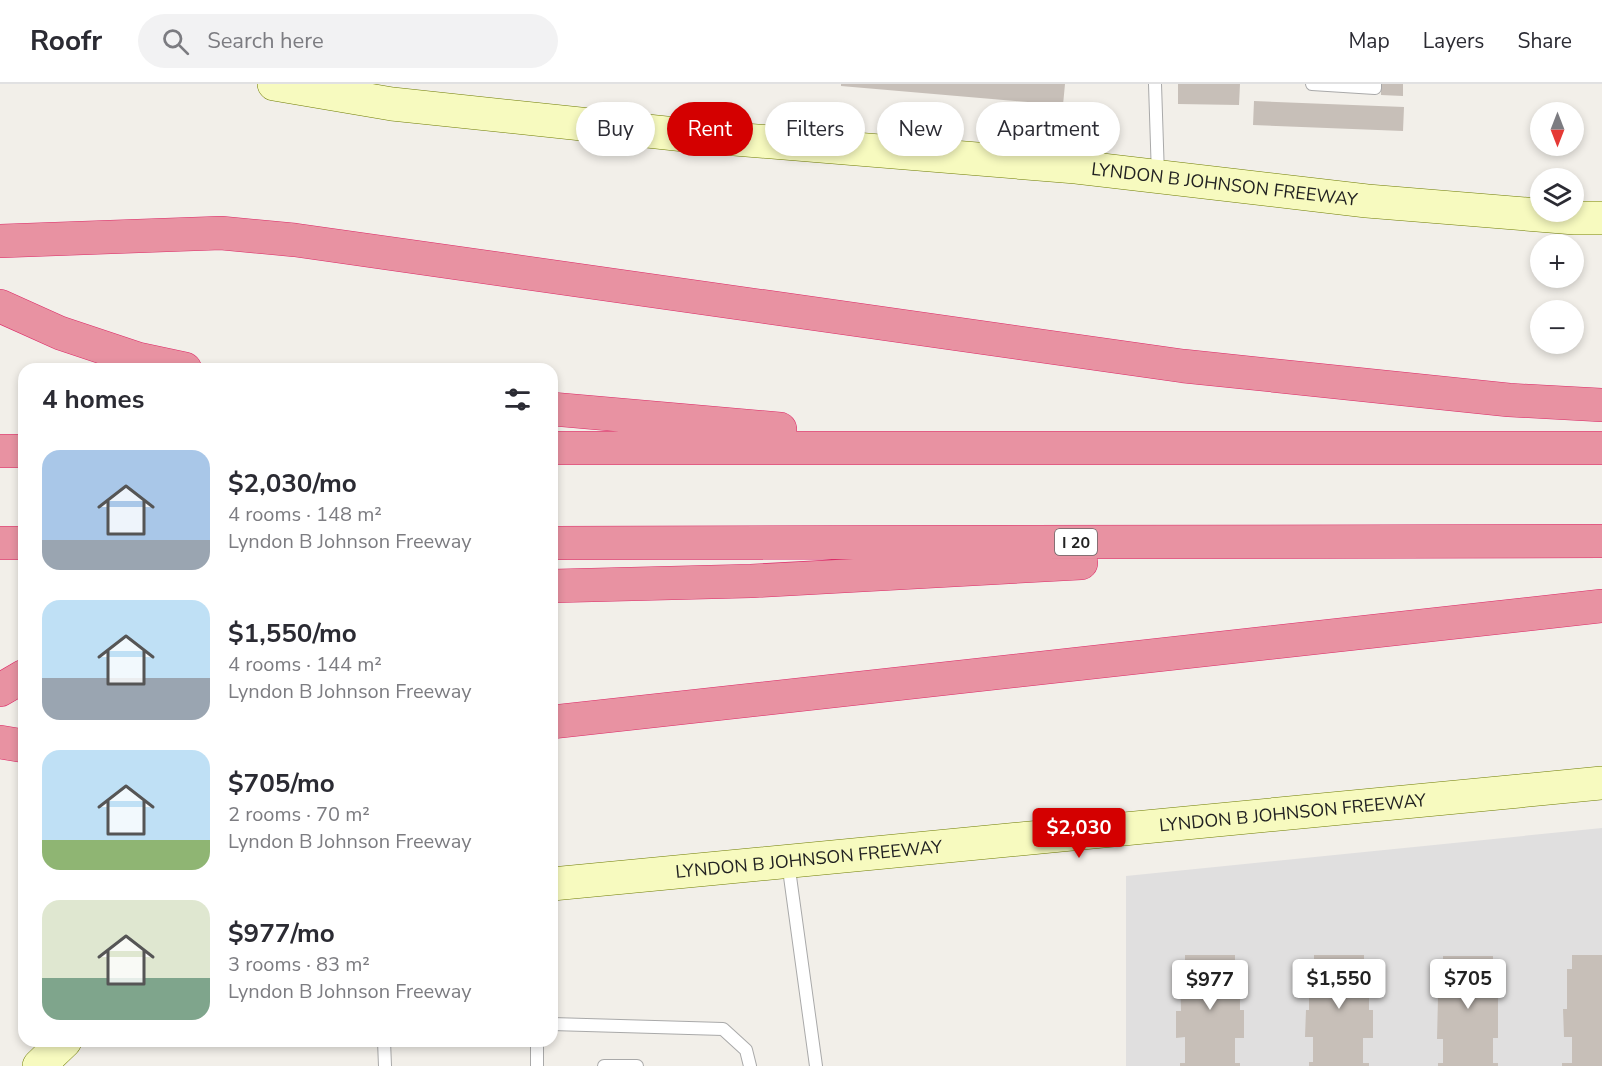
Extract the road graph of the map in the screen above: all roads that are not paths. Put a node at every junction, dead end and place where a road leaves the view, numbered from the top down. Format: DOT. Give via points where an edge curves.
graph roads {
  1 [pos="274,84"];
  2 [pos="1155,84"];
  3 [pos="1312,84"];
  4 [pos="1375,84"];
  5 [pos="1158,177"];
  6 [pos="1602,218"];
  7 [pos="0,241"];
  8 [pos="0,306"];
  9 [pos="157,363"];
  10 [pos="1597,405"];
  11 [pos="558,410"];
  12 [pos="970,447"];
  13 [pos="558,448"];
  14 [pos="1594,448"];
  15 [pos="0,451"];
  16 [pos="18,451"];
  17 [pos="1601,541"];
  18 [pos="1460,542"];
  19 [pos="0,543"];
  20 [pos="18,543"];
  21 [pos="558,543"];
  22 [pos="558,586"];
  23 [pos="1597,606"];
  24 [pos="18,680"];
  25 [pos="0,690"];
  26 [pos="558,721"];
  27 [pos="0,742"];
  28 [pos="18,745"];
  29 [pos="1602,783"];
  30 [pos="788,861"];
  31 [pos="558,883"];
  32 [pos="558,1024"];
  33 [pos="59,1047"];
  34 [pos="384,1047"];
  35 [pos="537,1047"];
  36 [pos="39,1066"];
  37 [pos="384,1066"];
  38 [pos="537,1066"];
  39 [pos="604,1066"];
  40 [pos="637,1066"];
  41 [pos="750,1066"];
  42 [pos="816,1066"];
  1 -- 5 [label="main road, LYNDON B JOHNSON FREEWAY" via="392,104 674,134"];
  2 -- 5 [label="lane"];
  3 -- 4 [label="lane" via="1375,88"];
  5 -- 6 [label="main road, LYNDON B JOHNSON FREEWAY" via="1367,201"];
  7 -- 10 [label="highway" via="221,232 1183,366 1498,399"];
  8 -- 9 [label="highway" via="60,333"];
  11 -- 12 [label="highway"];
  12 -- 13 [label="highway"];
  12 -- 14 [label="highway"];
  15 -- 16 [label="highway"];
  17 -- 18 [label="highway, I 20"];
  18 -- 21 [label="highway, I 20"];
  18 -- 22 [label="highway" via="751,581"];
  19 -- 20 [label="highway"];
  23 -- 26 [label="highway"];
  24 -- 25 [label="highway"];
  27 -- 28 [label="highway"];
  29 -- 30 [label="main road, LYNDON B JOHNSON FREEWAY"];
  30 -- 31 [label="main road, LYNDON B JOHNSON FREEWAY"];
  30 -- 42 [label="lane"];
  32 -- 41 [label="lane" via="723,1029 746,1050"];
  33 -- 36 [label="main road"];
  34 -- 37 [label="lane"];
  35 -- 38 [label="lane"];
  39 -- 40 [label="lane"];
}
